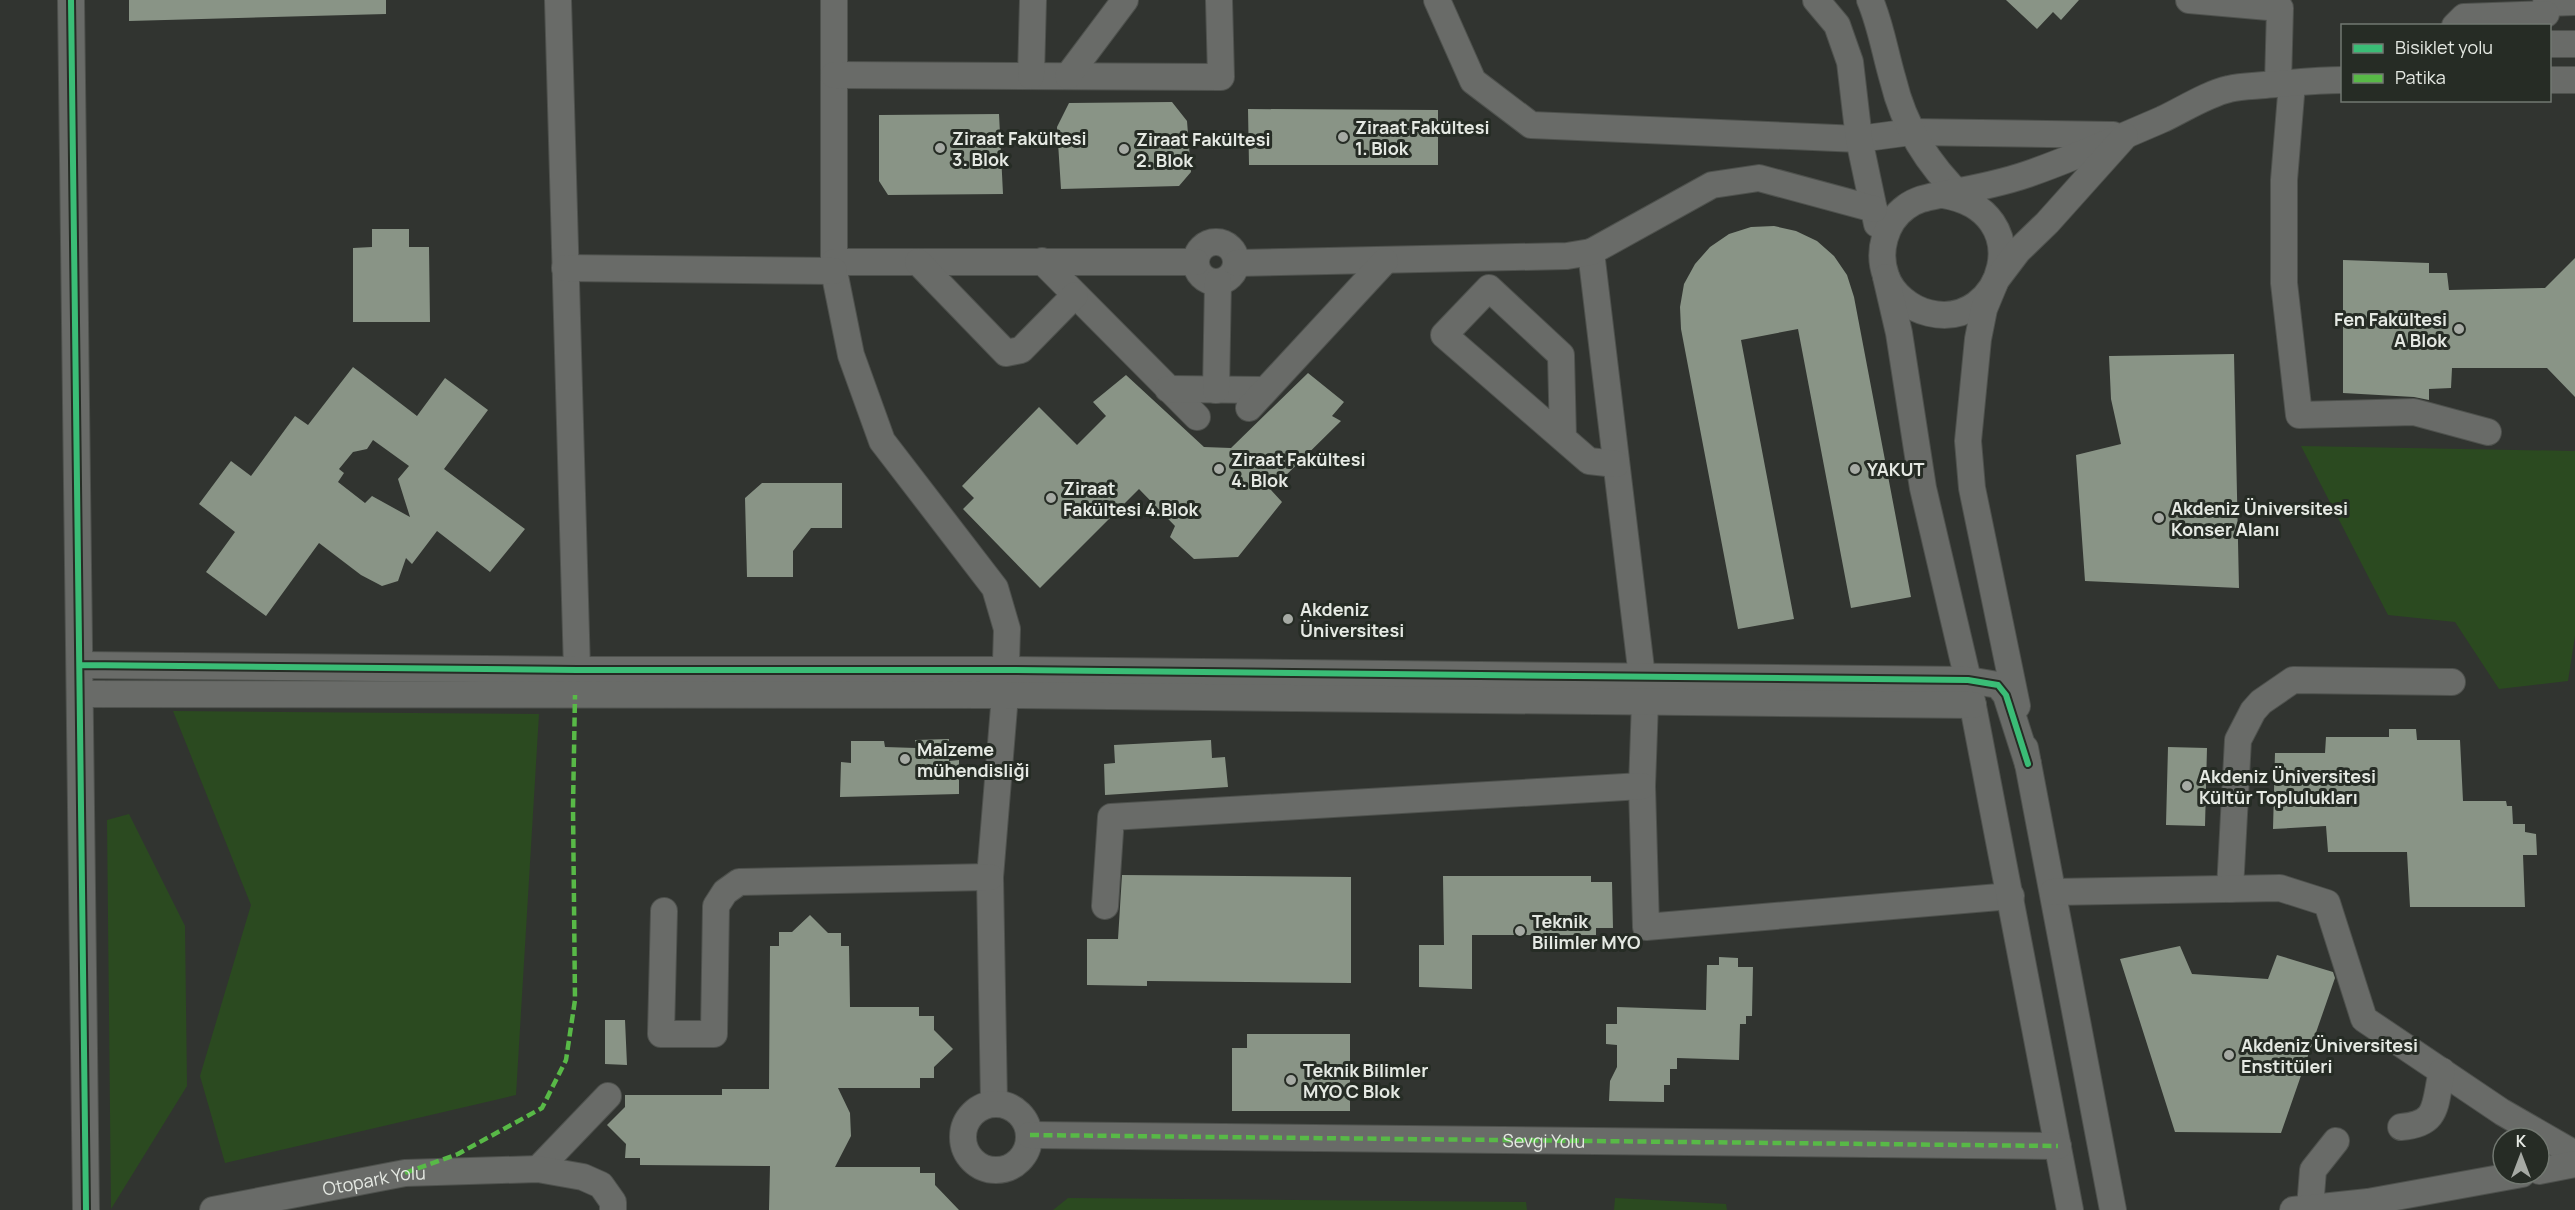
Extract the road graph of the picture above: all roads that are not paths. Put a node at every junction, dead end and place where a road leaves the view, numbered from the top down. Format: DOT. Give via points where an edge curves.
graph roads {
  1 [pos="71,0"];
  2 [pos="558,0"];
  3 [pos="834,0"];
  4 [pos="1033,0"];
  5 [pos="1125,0"];
  6 [pos="1220,0"];
  7 [pos="1437,0"];
  8 [pos="1816,0"];
  9 [pos="1870,0"];
  10 [pos="2188,0"];
  11 [pos="2575,3"];
  12 [pos="2546,11"];
  13 [pos="2458,24"];
  14 [pos="2551,44"];
  15 [pos="2575,44"];
  16 [pos="834,75"];
  17 [pos="1032,76"];
  18 [pos="1068,76"];
  19 [pos="2341,80"];
  20 [pos="2551,80"];
  21 [pos="2575,80"];
  22 [pos="2285,83"];
  23 [pos="1911,132"];
  24 [pos="2125,136"];
  25 [pos="1859,139"];
  26 [pos="1954,195"];
  27 [pos="1874,209"];
  28 [pos="1591,252"];
  29 [pos="1042,261"];
  30 [pos="1385,261"];
  31 [pos="918,262"];
  32 [pos="1196,262"];
  33 [pos="1237,263"];
  34 [pos="834,267"];
  35 [pos="565,268"];
  36 [pos="1884,268"];
  37 [pos="1996,280"];
  38 [pos="1218,282"];
  39 [pos="1075,295"];
  40 [pos="1168,389"];
  41 [pos="1216,390"];
  42 [pos="1197,417"];
  43 [pos="2488,432"];
  44 [pos="1563,438"];
  45 [pos="1616,464"];
  46 [pos="80,665"];
  47 [pos="577,670"];
  48 [pos="1006,670"];
  49 [pos="2452,682"];
  50 [pos="1643,690"];
  51 [pos="1970,693"];
  52 [pos="80,694"];
  53 [pos="1005,695"];
  54 [pos="2028,764"];
  55 [pos="1642,786"];
  56 [pos="990,877"];
  57 [pos="2230,889"];
  58 [pos="2053,892"];
  59 [pos="2011,897"];
  60 [pos="1106,906"];
  61 [pos="664,911"];
  62 [pos="2442,1071"];
  63 [pos="608,1096"];
  64 [pos="994,1103"];
  65 [pos="2401,1127"];
  66 [pos="1030,1135"];
  67 [pos="2336,1141"];
  68 [pos="2058,1146"];
  69 [pos="2575,1154"];
  70 [pos="2575,1164"];
  71 [pos="538,1169"];
  72 [pos="2551,1169"];
  73 [pos="2491,1182"];
  74 [pos="2414,1202"];
  75 [pos="2302,1209"];
  76 [pos="86,1210"];
  77 [pos="213,1210"];
  78 [pos="614,1210"];
  79 [pos="2070,1210"];
  80 [pos="2113,1210"];
  1 -- 46 [label="street"];
  2 -- 35 [label="street"];
  3 -- 16 [label="street"];
  4 -- 17 [label="street"];
  5 -- 18 [label="street"];
  6 -- 18 [label="street" via="1221,77"];
  7 -- 25 [label="street" via="1473,81 1531,125"];
  8 -- 25 [label="street" via="1837,25 1850,62"];
  9 -- 23 [label="street"];
  10 -- 22 [label="street" via="2280,8"];
  11 -- 12 [label="street"];
  12 -- 13 [label="street" via="2464,17"];
  14 -- 15 [label="street"];
  16 -- 17 [label="street"];
  16 -- 34 [label="street"];
  17 -- 18 [label="street"];
  19 -- 22 [label="street"];
  20 -- 21 [label="street"];
  22 -- 24 [label="street" via="2229,89"];
  22 -- 43 [label="street" via="2284,283 2299,415 2414,412"];
  23 -- 24 [label="street"];
  23 -- 25 [label="street"];
  23 -- 26 [label="street"];
  24 -- 26 [label="street" via="2026,175"];
  24 -- 37 [label="street"];
  25 -- 27 [label="street"];
  26 -- 36 [label="street" via="1923,197 1892,221 1884,239"];
  26 -- 37 [label="street" via="1980,208 1994,223 2002,261"];
  27 -- 28 [label="street" via="1760,178 1712,185"];
  27 -- 36 [label="street"];
  28 -- 30 [label="street"];
  28 -- 45 [label="street"];
  29 -- 31 [label="street"];
  29 -- 32 [label="street"];
  29 -- 39 [label="street"];
  30 -- 33 [label="street"];
  30 -- 41 [label="street" via="1257,399"];
  31 -- 34 [label="street"];
  31 -- 39 [label="street" via="1006,353 1021,350"];
  32 -- 33 [label="street" via="1203,246 1219,242 1232,249"];
  32 -- 38 [label="street" via="1200,275"];
  33 -- 38 [label="street" via="1229,278"];
  34 -- 35 [label="street"];
  34 -- 48 [label="street" via="851,355 882,441 995,588 1007,629"];
  35 -- 47 [label="street"];
  36 -- 37 [label="street" via="1897,294 1930,314 1950,314 1968,308 1985,297"];
  36 -- 51 [label="street" via="1899,333 1923,488"];
  37 -- 54 [label="street" via="1984,309 1978,339 1968,441 1972,488"];
  38 -- 41 [label="street"];
  39 -- 40 [label="street"];
  40 -- 41 [label="street"];
  40 -- 42 [label="street"];
  44 -- 44 [label="street" via="1444,335 1489,288 1561,355"];
  44 -- 45 [label="street" via="1589,461"];
  45 -- 50 [label="street"];
  46 -- 47 [label="street"];
  46 -- 52 [label="street"];
  47 -- 48 [label="street"];
  48 -- 50 [label="street"];
  48 -- 53 [label="street"];
  49 -- 57 [label="street" via="2293,680 2261,702 2238,740"];
  50 -- 51 [label="street"];
  50 -- 53 [label="street"];
  50 -- 55 [label="street"];
  51 -- 54 [label="street" via="1998,685 2006,695"];
  51 -- 59 [label="street"];
  52 -- 53 [label="street"];
  52 -- 76 [label="street"];
  53 -- 56 [label="street"];
  54 -- 58 [label="street"];
  55 -- 59 [label="street" via="1646,927"];
  55 -- 60 [label="street" via="1111,817"];
  56 -- 61 [label="street" via="903,889 739,882 724,892 716,906 714,1034 661,1034"];
  56 -- 64 [label="street"];
  57 -- 58 [label="street"];
  57 -- 62 [label="street" via="2280,888 2327,903 2364,1019"];
  58 -- 80 [label="street"];
  59 -- 68 [label="street"];
  62 -- 65 [label="street" via="2433,1113 2418,1125"];
  62 -- 69 [label="street" via="2502,1112"];
  63 -- 71 [label="street"];
  64 -- 66 [label="street" via="1018,1112"];
  64 -- 66 [label="street" via="970,1114 964,1126 965,1152 973,1162 985,1169 1011,1168 1028,1148"];
  66 -- 68 [label="street, Sevgi Yolu"];
  67 -- 75 [label="street" via="2313,1170"];
  68 -- 79 [label="street"];
  70 -- 72 [label="street"];
  71 -- 77 [label="street, Otopark Yolu" via="405,1173"];
  71 -- 78 [label="street, Otopark Yolu" via="583,1177 601,1185"];
  73 -- 74 [label="street"];
  74 -- 75 [label="street"];
}
